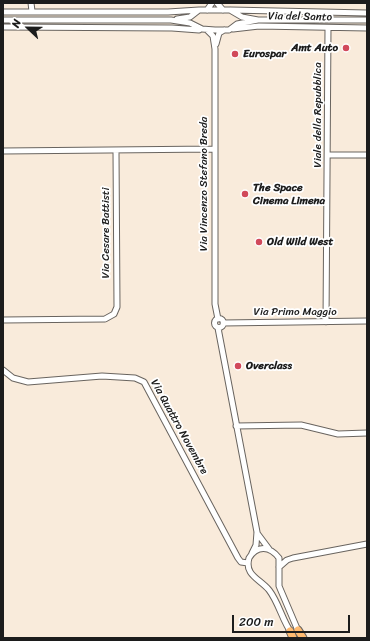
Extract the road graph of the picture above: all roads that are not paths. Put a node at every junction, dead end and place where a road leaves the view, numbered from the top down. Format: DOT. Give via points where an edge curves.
graph roads {
  1 [pos="32,3"];
  2 [pos="212,3"];
  3 [pos="217,3"];
  4 [pos="199,10"];
  5 [pos="207,10"];
  6 [pos="223,10"];
  7 [pos="230,10"];
  8 [pos="32,11"];
  9 [pos="3,12"];
  10 [pos="315,12"];
  11 [pos="367,13"];
  12 [pos="194,15"];
  13 [pos="238,16"];
  14 [pos="3,20"];
  15 [pos="48,20"];
  16 [pos="171,20"];
  17 [pos="258,20"];
  18 [pos="315,20"];
  19 [pos="367,20"];
  20 [pos="237,24"];
  21 [pos="194,25"];
  22 [pos="3,27"];
  23 [pos="48,27"];
  24 [pos="328,28"];
  25 [pos="367,28"];
  26 [pos="232,29"];
  27 [pos="205,30"];
  28 [pos="224,30"];
  29 [pos="215,49"];
  30 [pos="214,149"];
  31 [pos="3,151"];
  32 [pos="116,151"];
  33 [pos="328,155"];
  34 [pos="367,155"];
  35 [pos="218,319"];
  36 [pos="3,320"];
  37 [pos="367,321"];
  38 [pos="326,322"];
  39 [pos="223,323"];
  40 [pos="218,328"];
  41 [pos="3,370"];
  42 [pos="236,426"];
  43 [pos="367,433"];
  44 [pos="257,532"];
  45 [pos="367,544"];
  46 [pos="269,549"];
  47 [pos="252,553"];
  48 [pos="277,555"];
  49 [pos="293,558"];
  50 [pos="248,563"];
  51 [pos="279,568"];
  52 [pos="292,636"];
  53 [pos="300,636"];
  1 -- 8 [label="street"];
  2 -- 5 [label="street"];
  3 -- 6 [label="street"];
  4 -- 5 [label="street, Via del Santo"];
  4 -- 8 [label="street, Via del Santo"];
  4 -- 12 [label="street"];
  5 -- 6 [label="street, Via del Santo"];
  6 -- 7 [label="street, Via del Santo"];
  7 -- 10 [label="street, Via del Santo"];
  7 -- 13 [label="street, Via del Santo"];
  8 -- 9 [label="street"];
  10 -- 11 [label="street, Via del Santo"];
  10 -- 18 [label="street"];
  12 -- 16 [label="street"];
  12 -- 21 [label="street"];
  13 -- 17 [label="street, Via del Santo"];
  13 -- 20 [label="street"];
  14 -- 15 [label="street"];
  15 -- 16 [label="street"];
  15 -- 23 [label="street"];
  16 -- 21 [label="street"];
  17 -- 18 [label="street"];
  17 -- 20 [label="street, Via del Santo"];
  18 -- 19 [label="street"];
  20 -- 26 [label="street"];
  21 -- 27 [label="street"];
  22 -- 23 [label="street"];
  23 -- 27 [label="street, Via del Santo"];
  24 -- 25 [label="street, Via del Santo"];
  24 -- 26 [label="street, Via del Santo" via="259,26"];
  24 -- 33 [label="street, Viale della Repubblica"];
  26 -- 28 [label="street, Via del Santo"];
  27 -- 28 [label="street, Via del Santo"];
  27 -- 29 [label="street, Via Vincenzo Stefano Breda" via="213,36"];
  28 -- 29 [label="street, Via Vincenzo Stefano Breda" via="218,36"];
  29 -- 30 [label="street, Via Vincenzo Stefano Breda"];
  30 -- 32 [label="street"];
  30 -- 35 [label="street, Via Vincenzo Stefano Breda" via="215,304"];
  31 -- 32 [label="street"];
  32 -- 36 [label="street, Via Cesare Battisti" via="117,307 114,314 105,319"];
  33 -- 34 [label="street"];
  33 -- 38 [label="street, Viale della Repubblica"];
  35 -- 39 [label="street"];
  35 -- 40 [label="street, Via Vincenzo Stefano Breda" via="215,324"];
  37 -- 38 [label="street, Via Primo Maggio"];
  38 -- 39 [label="street, Via Primo Maggio"];
  39 -- 40 [label="street"];
  40 -- 42 [label="street, Via Vincenzo Stefano Breda"];
  41 -- 50 [label="street, Via Quattro Novembre" via="13,378 28,382 102,376 135,378 144,382 238,558 241,562"];
  42 -- 43 [label="street" via="301,425 338,434"];
  42 -- 44 [label="street, Via Vincenzo Stefano Breda"];
  44 -- 46 [label="street, Via Vincenzo Stefano Breda"];
  44 -- 47 [label="street, Via Vincenzo Stefano Breda" via="256,545"];
  45 -- 49 [label="street"];
  46 -- 47 [label="street" via="263,548"];
  46 -- 48 [label="street, Via Vincenzo Stefano Breda"];
  47 -- 50 [label="street, Via Vincenzo Stefano Breda"];
  48 -- 49 [label="street"];
  48 -- 51 [label="street"];
  49 -- 51 [label="street"];
  50 -- 52 [label="street" via="254,577 265,585 276,599"];
  51 -- 53 [label="street" via="279,586"];
}
